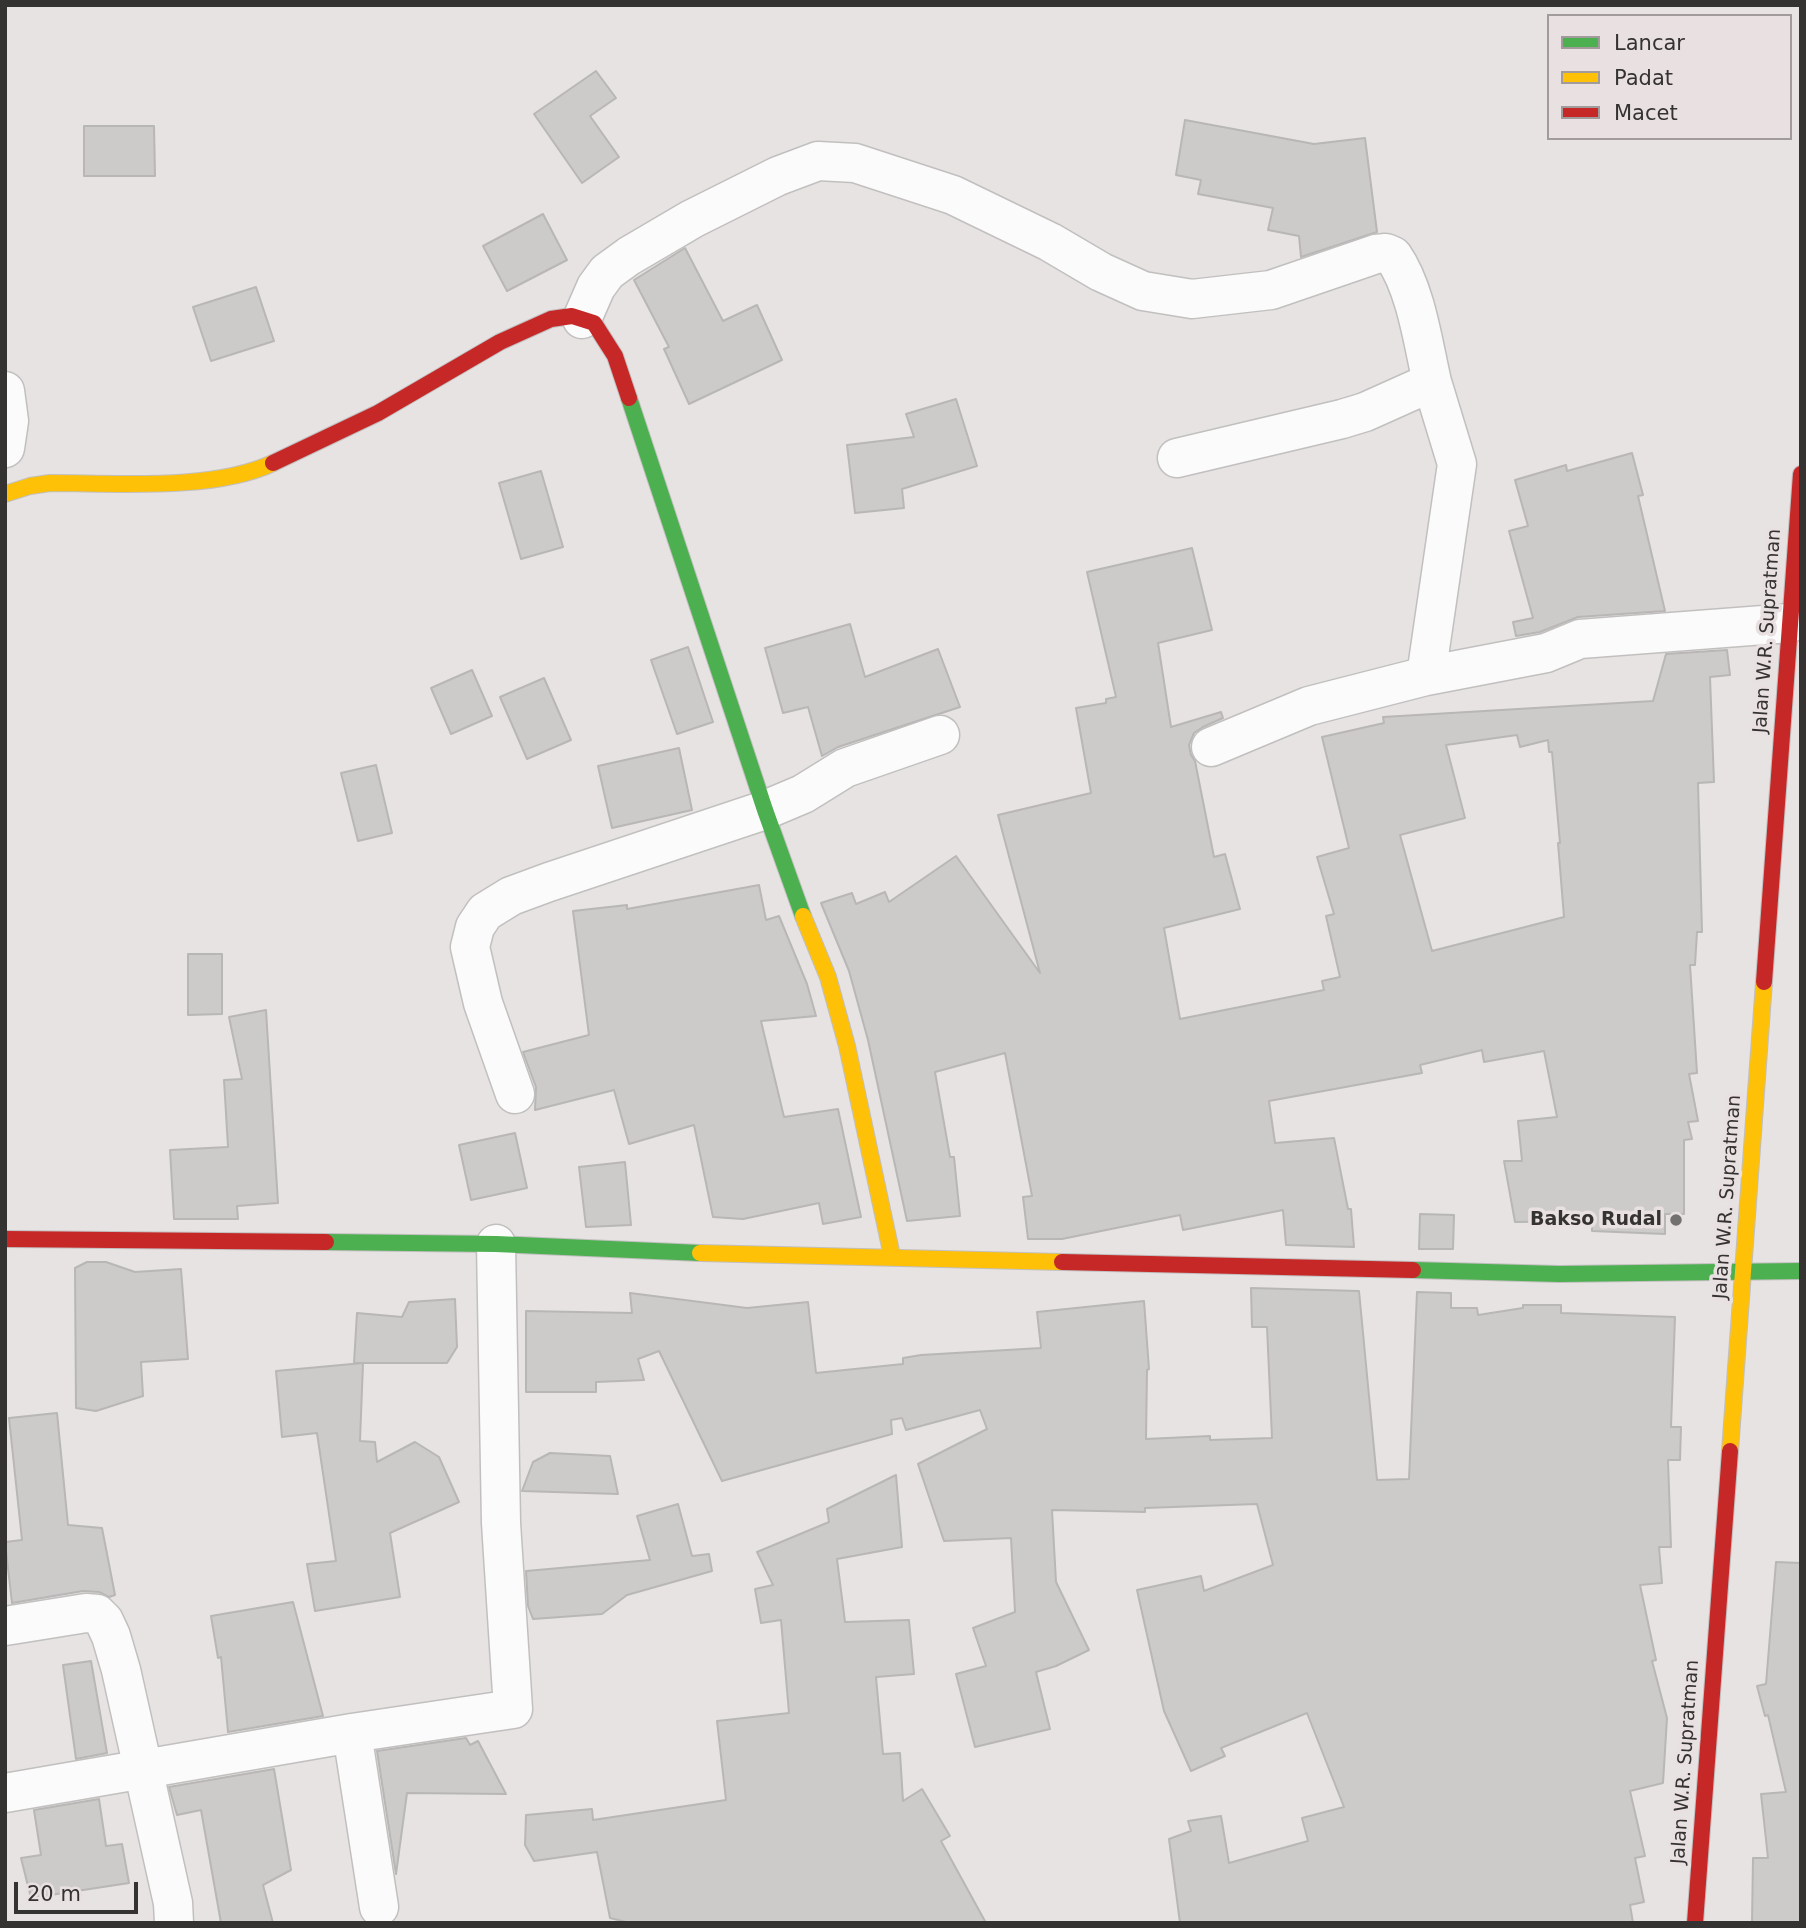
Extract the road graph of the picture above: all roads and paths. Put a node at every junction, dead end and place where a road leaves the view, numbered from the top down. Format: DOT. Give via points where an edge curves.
graph roads {
  1 [pos="582,319"];
  2 [pos="1432,382"];
  3 [pos="5,391"];
  4 [pos="5,448"];
  5 [pos="1177,458"];
  6 [pos="1801,474"];
  7 [pos="5,494"];
  8 [pos="1790,624"];
  9 [pos="1426,676"];
  10 [pos="940,735"];
  11 [pos="1210,747"];
  12 [pos="765,810"];
  13 [pos="515,1094"];
  14 [pos="5,1239"];
  15 [pos="496,1244"];
  16 [pos="892,1256"];
  17 [pos="1801,1271"];
  18 [pos="1743,1273"];
  19 [pos="5,1626"];
  20 [pos="352,1733"];
  21 [pos="144,1769"];
  22 [pos="5,1793"];
  23 [pos="379,1907"];
  24 [pos="174,1923"];
  25 [pos="1695,1923"];
  1 -- 2 [label="street" via="607,272 692,219 818,161 855,163 953,195 1143,291 1192,299 1271,290 1376,254 1394,256 1404,277"];
  1 -- 7 [label="street" via="551,319 500,342 378,413 267,466 191,482 50,483"];
  1 -- 12 [label="street" via="594,323 615,356"];
  2 -- 5 [label="street" via="1366,412"];
  2 -- 9 [label="street" via="1457,464"];
  3 -- 4 [label="street" via="9,421"];
  6 -- 8 [label="street, Jalan W.R. Supratman"];
  8 -- 9 [label="street" via="1580,639 1546,653"];
  8 -- 18 [label="street, Jalan W.R. Supratman"];
  9 -- 11 [label="street" via="1310,706"];
  10 -- 12 [label="street" via="845,768"];
  12 -- 13 [label="street" via="549,882 485,912 470,947 483,1003"];
  12 -- 16 [label="street" via="828,976"];
  14 -- 15 [label="street"];
  15 -- 16 [label="street"];
  15 -- 20 [label="street" via="501,1523 513,1709"];
  16 -- 18 [label="street" via="1559,1274"];
  17 -- 18 [label="street"];
  18 -- 25 [label="street, Jalan W.R. Supratman"];
  19 -- 21 [label="street" via="86,1613 97,1614 104,1621 121,1670"];
  20 -- 21 [label="street"];
  20 -- 23 [label="street"];
  21 -- 22 [label="street"];
  21 -- 24 [label="street"];
}
